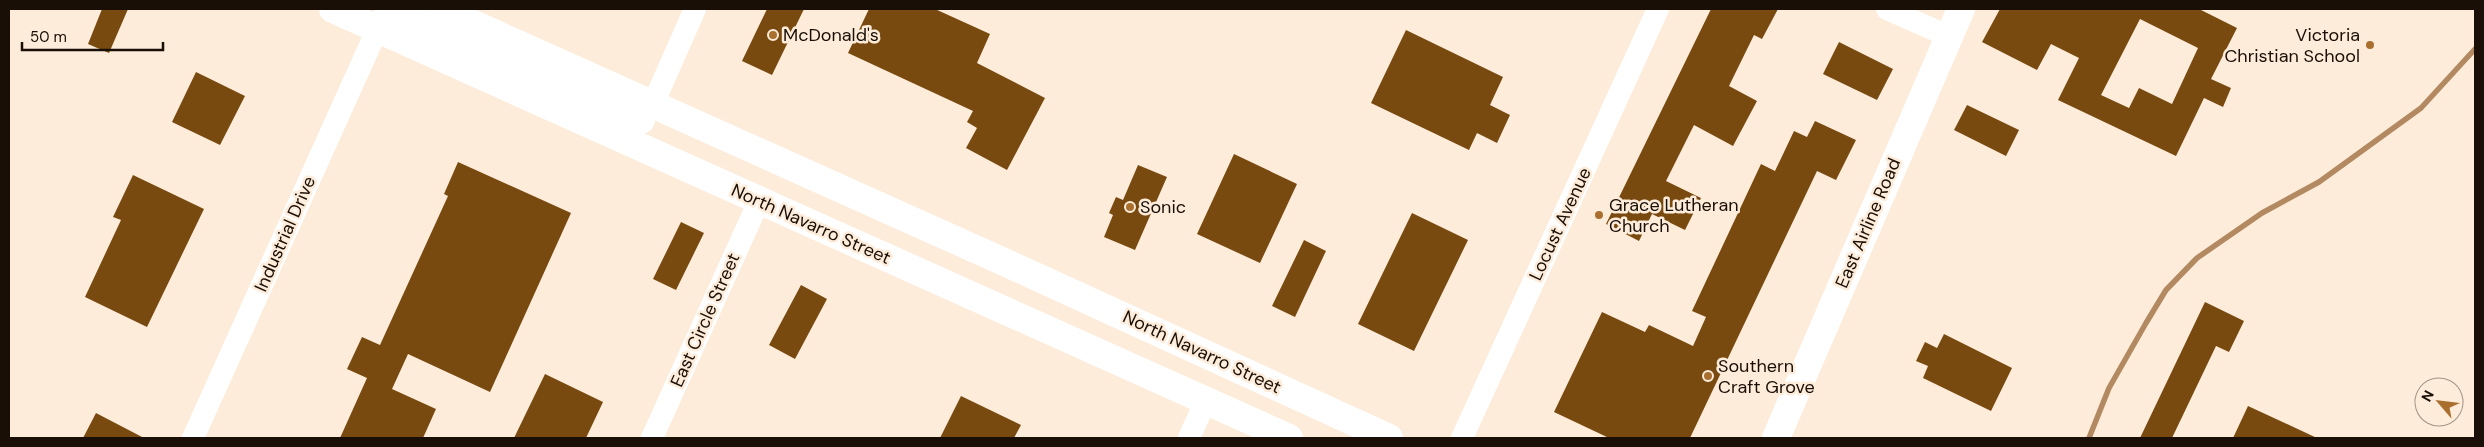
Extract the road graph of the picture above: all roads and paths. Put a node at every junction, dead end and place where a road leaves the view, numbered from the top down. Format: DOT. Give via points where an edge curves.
graph roads {
  1 [pos="333,9"];
  2 [pos="440,9"];
  3 [pos="695,9"];
  4 [pos="1658,9"];
  5 [pos="1887,9"];
  6 [pos="1961,9"];
  7 [pos="377,30"];
  8 [pos="1948,36"];
  9 [pos="653,104"];
  10 [pos="759,151"];
  11 [pos="759,201"];
  12 [pos="1206,400"];
  13 [pos="193,438"];
  14 [pos="652,438"];
  15 [pos="1189,438"];
  16 [pos="1289,438"];
  17 [pos="1389,438"];
  18 [pos="1462,438"];
  19 [pos="1776,438"];
  1 -- 7 [label="main road, North Navarro Street"];
  2 -- 9 [label="main road, North Navarro Street"];
  3 -- 9 [label="street"];
  4 -- 18 [label="street, Locust Avenue"];
  5 -- 8 [label="street"];
  6 -- 8 [label="main road, East Airline Road"];
  7 -- 10 [label="main road" via="384,18 393,15 406,17 726,157"];
  7 -- 11 [label="main road, North Navarro Street"];
  7 -- 13 [label="street, Industrial Drive"];
  8 -- 19 [label="main road, East Airline Road"];
  9 -- 10 [label="main road, North Navarro Street"];
  10 -- 17 [label="main road, North Navarro Street"];
  11 -- 12 [label="main road, North Navarro Street"];
  11 -- 14 [label="street, East Circle Street"];
  12 -- 15 [label="street"];
  12 -- 16 [label="main road, North Navarro Street"];
}
